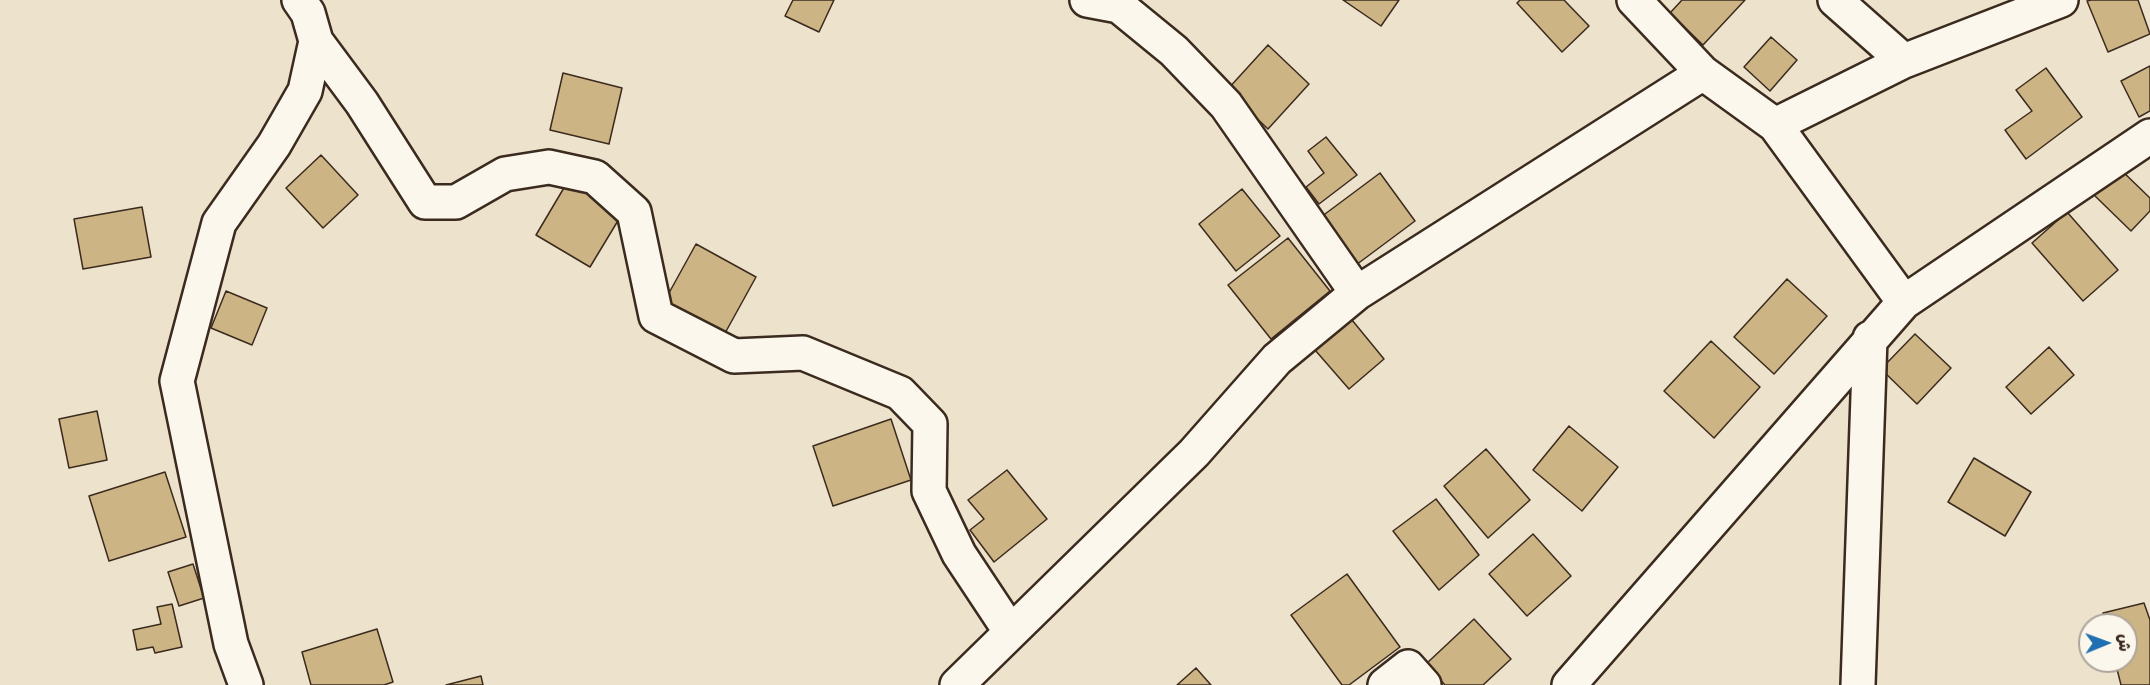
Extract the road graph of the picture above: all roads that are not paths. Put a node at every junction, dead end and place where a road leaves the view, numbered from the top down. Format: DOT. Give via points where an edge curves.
graph roads {
  1 [pos="299,0"];
  2 [pos="1087,0"];
  3 [pos="1634,0"];
  4 [pos="1835,0"];
  5 [pos="2061,0"];
  6 [pos="316,41"];
  7 [pos="1904,61"];
  8 [pos="1703,73"];
  9 [pos="1775,125"];
  10 [pos="2150,136"];
  11 [pos="1357,293"];
  12 [pos="1904,302"];
  13 [pos="1869,338"];
  14 [pos="1010,631"];
  15 [pos="246,685"];
  16 [pos="957,685"];
  17 [pos="1385,685"];
  18 [pos="1424,685"];
  19 [pos="1569,685"];
  20 [pos="1858,685"];
  1 -- 6 [label="street" via="308,13"];
  2 -- 11 [label="street" via="1119,6 1174,51 1226,105"];
  3 -- 8 [label="street"];
  4 -- 7 [label="street"];
  5 -- 7 [label="street"];
  6 -- 14 [label="street" via="362,103 425,202 456,202 505,174 549,167 595,177 634,212 657,316 734,356 803,353 900,393 930,424 929,491 959,554"];
  6 -- 15 [label="street" via="305,91 274,145 219,223 177,381 231,644"];
  7 -- 9 [label="street"];
  8 -- 9 [label="street"];
  8 -- 11 [label="street"];
  9 -- 12 [label="street"];
  10 -- 12 [label="street"];
  11 -- 14 [label="street" via="1277,359 1194,453"];
  12 -- 13 [label="street"];
  13 -- 19 [label="street"];
  13 -- 20 [label="street"];
  14 -- 16 [label="street"];
  17 -- 18 [label="street" via="1408,667"];
}
